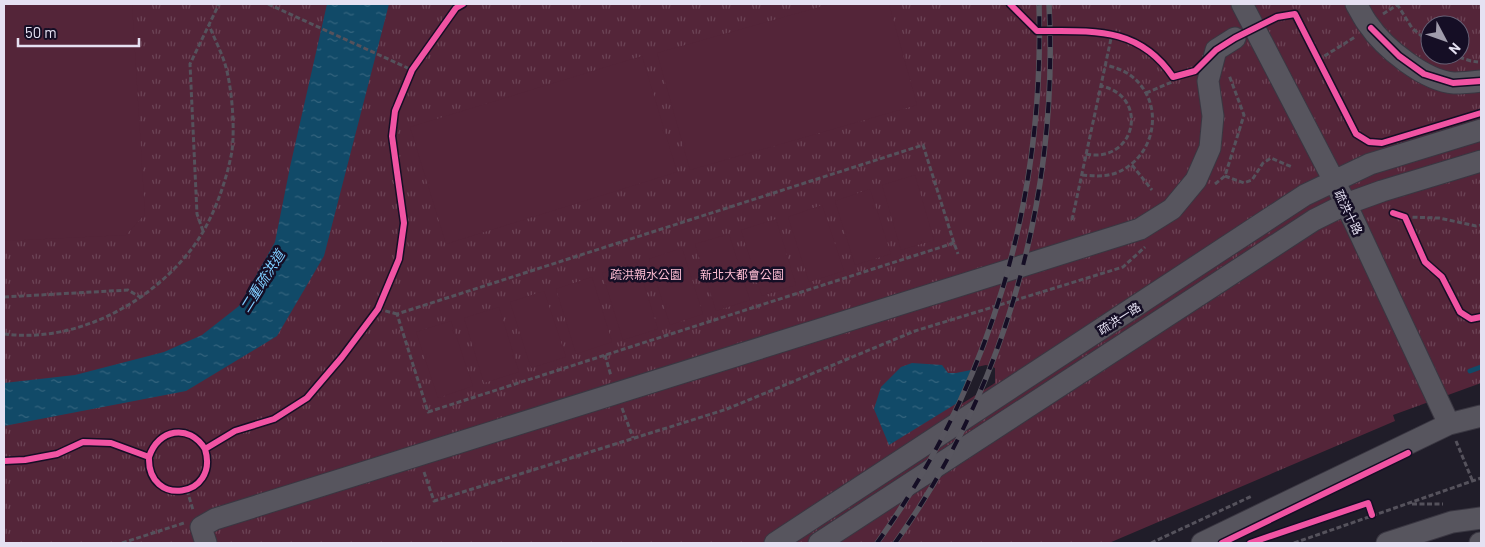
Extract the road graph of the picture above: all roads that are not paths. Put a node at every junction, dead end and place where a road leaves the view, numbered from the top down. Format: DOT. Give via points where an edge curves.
graph roads {
  1 [pos="1242,4"];
  2 [pos="1356,4"];
  3 [pos="1235,38"];
  4 [pos="1481,81"];
  5 [pos="1481,130"];
  6 [pos="1481,161"];
  7 [pos="1335,181"];
  8 [pos="1346,204"];
  9 [pos="1481,416"];
  10 [pos="1452,432"];
  11 [pos="1481,518"];
  12 [pos="206,543"];
  13 [pos="775,543"];
  14 [pos="819,543"];
  15 [pos="1202,543"];
  16 [pos="1387,543"];
  1 -- 7 [label="street, 疏洪十路"];
  2 -- 4 [label="street" via="1371,28 1399,56 1424,74 1453,83"];
  3 -- 12 [label="street" via="1216,50 1208,81 1213,116 1210,148 1196,180 1172,210 1140,228 216,519 201,527"];
  5 -- 7 [label="street, 疏洪一路" via="1370,164"];
  6 -- 8 [label="street, 疏洪一路"];
  7 -- 8 [label="street, 疏洪十路"];
  7 -- 13 [label="street, 疏洪一路" via="1305,196"];
  8 -- 10 [label="street, 疏洪十路"];
  8 -- 14 [label="street, 疏洪一路" via="1306,225"];
  9 -- 10 [label="street"];
  10 -- 15 [label="street"];
  11 -- 16 [label="street" via="1452,522"];
}
